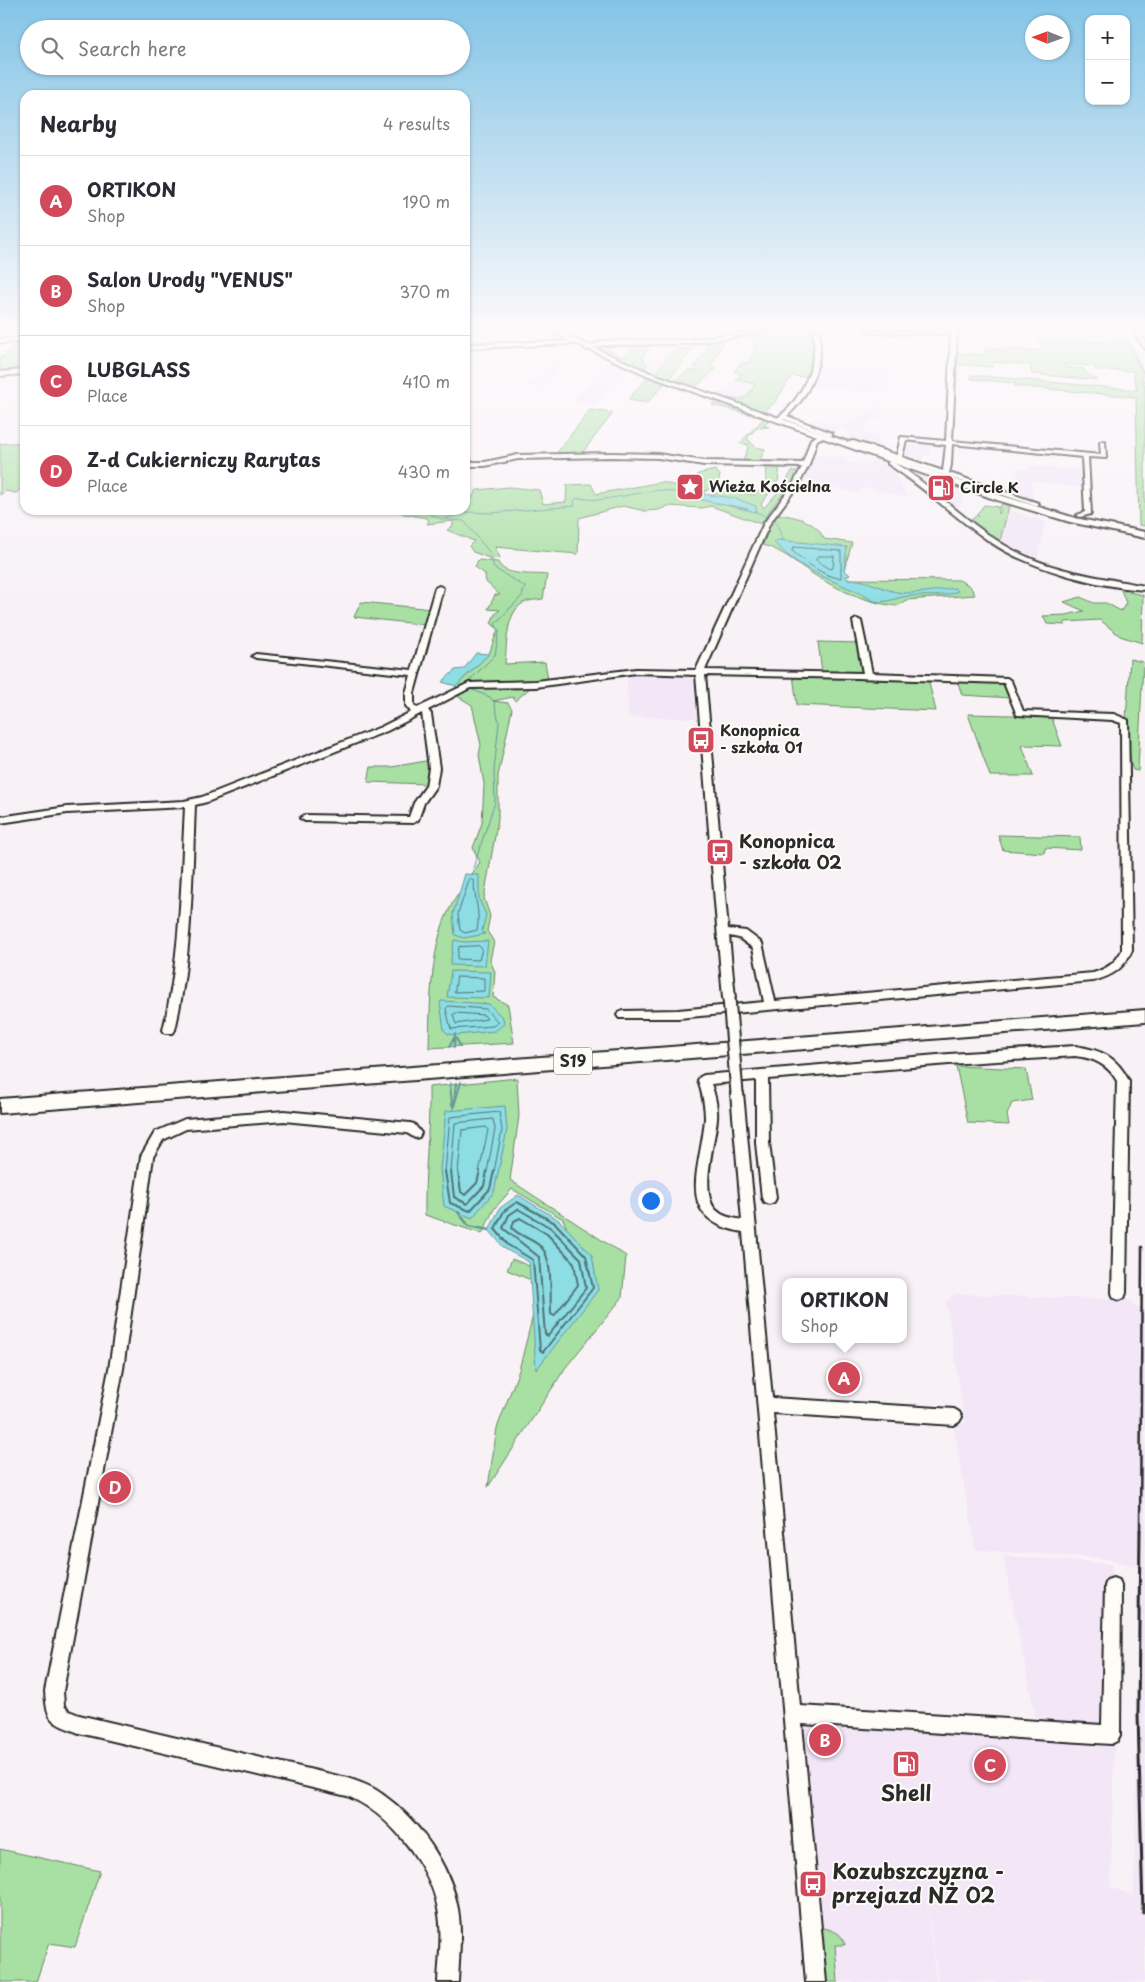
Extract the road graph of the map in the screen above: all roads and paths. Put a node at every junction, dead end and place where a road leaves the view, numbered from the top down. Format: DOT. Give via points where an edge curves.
graph roads {
  1 [pos="794,423"];
  2 [pos="949,423"];
  3 [pos="826,435"];
  4 [pos="948,442"];
  5 [pos="1103,442"];
  6 [pos="1088,456"];
  7 [pos="897,460"];
  8 [pos="470,464"];
  9 [pos="806,465"];
  10 [pos="942,476"];
  11 [pos="1036,504"];
  12 [pos="1080,516"];
  13 [pos="1142,535"];
  14 [pos="439,588"];
  15 [pos="1144,588"];
  16 [pos="857,621"];
  17 [pos="256,656"];
  18 [pos="700,672"];
  19 [pos="416,673"];
  20 [pos="868,676"];
  21 [pos="420,711"];
  22 [pos="190,804"];
  23 [pos="306,818"];
  24 [pos="0,820"];
  25 [pos="723,932"];
  26 [pos="770,1006"];
  27 [pos="1145,1006"];
  28 [pos="623,1015"];
  29 [pos="1145,1016"];
  30 [pos="170,1030"];
  31 [pos="761,1074"];
  32 [pos="0,1095"];
  33 [pos="0,1106"];
  34 [pos="415,1133"];
  35 [pos="769,1198"];
  36 [pos="749,1228"];
  37 [pos="1119,1293"];
  38 [pos="765,1405"];
  39 [pos="954,1417"];
  40 [pos="1113,1586"];
  41 [pos="792,1714"];
  42 [pos="448,1982"];
  43 [pos="816,1982"];
  1 -- 3 [label="main road"];
  2 -- 4 [label="street"];
  3 -- 7 [label="main road"];
  3 -- 9 [label="street" via="814,442"];
  4 -- 6 [label="street"];
  4 -- 7 [label="street" via="904,438"];
  4 -- 10 [label="street"];
  5 -- 6 [label="street" via="1105,457"];
  6 -- 12 [label="street" via="1089,513"];
  7 -- 10 [label="street"];
  7 -- 10 [label="main road"];
  7 -- 15 [label="street" via="890,463 994,542 1015,553 1072,574"];
  8 -- 9 [label="street" via="518,457 610,455 658,456 710,464"];
  9 -- 18 [label="street" via="794,488 767,523"];
  10 -- 11 [label="street"];
  10 -- 13 [label="main road" via="1035,509"];
  14 -- 19 [label="street"];
  16 -- 20 [label="street"];
  17 -- 19 [label="street"];
  18 -- 20 [label="street"];
  18 -- 21 [label="street" via="627,671 536,684 467,687"];
  18 -- 25 [label="street"];
  19 -- 21 [label="street" via="408,702"];
  20 -- 26 [label="street" via="1007,681 1020,713 1114,716 1125,722 1127,950 1117,967 1093,977"];
  21 -- 22 [label="street" via="276,774"];
  21 -- 23 [label="street" via="427,714 434,768 430,786 413,820"];
  22 -- 24 [label="street" via="67,810"];
  22 -- 30 [label="street" via="182,963"];
  25 -- 26 [label="street" via="746,936 758,946"];
  25 -- 36 [label="street, bridge"];
  26 -- 28 [label="street"];
  27 -- 32 [label="highway, S19"];
  29 -- 33 [label="highway, S19"];
  31 -- 35 [label="street" via="764,1092 762,1142"];
  31 -- 36 [label="street" via="704,1080 711,1115 702,1200 720,1221"];
  31 -- 37 [label="street" via="1075,1051 1101,1056 1118,1069 1123,1081"];
  34 -- 42 [label="street" via="410,1128 304,1118 250,1118 185,1124 159,1136 147,1156 116,1369 54,1691 55,1710 63,1718 79,1724 347,1787 375,1800 400,1823 439,1880 449,1915"];
  36 -- 38 [label="street"];
  38 -- 39 [label="street"];
  38 -- 41 [label="street"];
  40 -- 41 [label="street" via="1111,1735"];
  41 -- 43 [label="street"];
}
